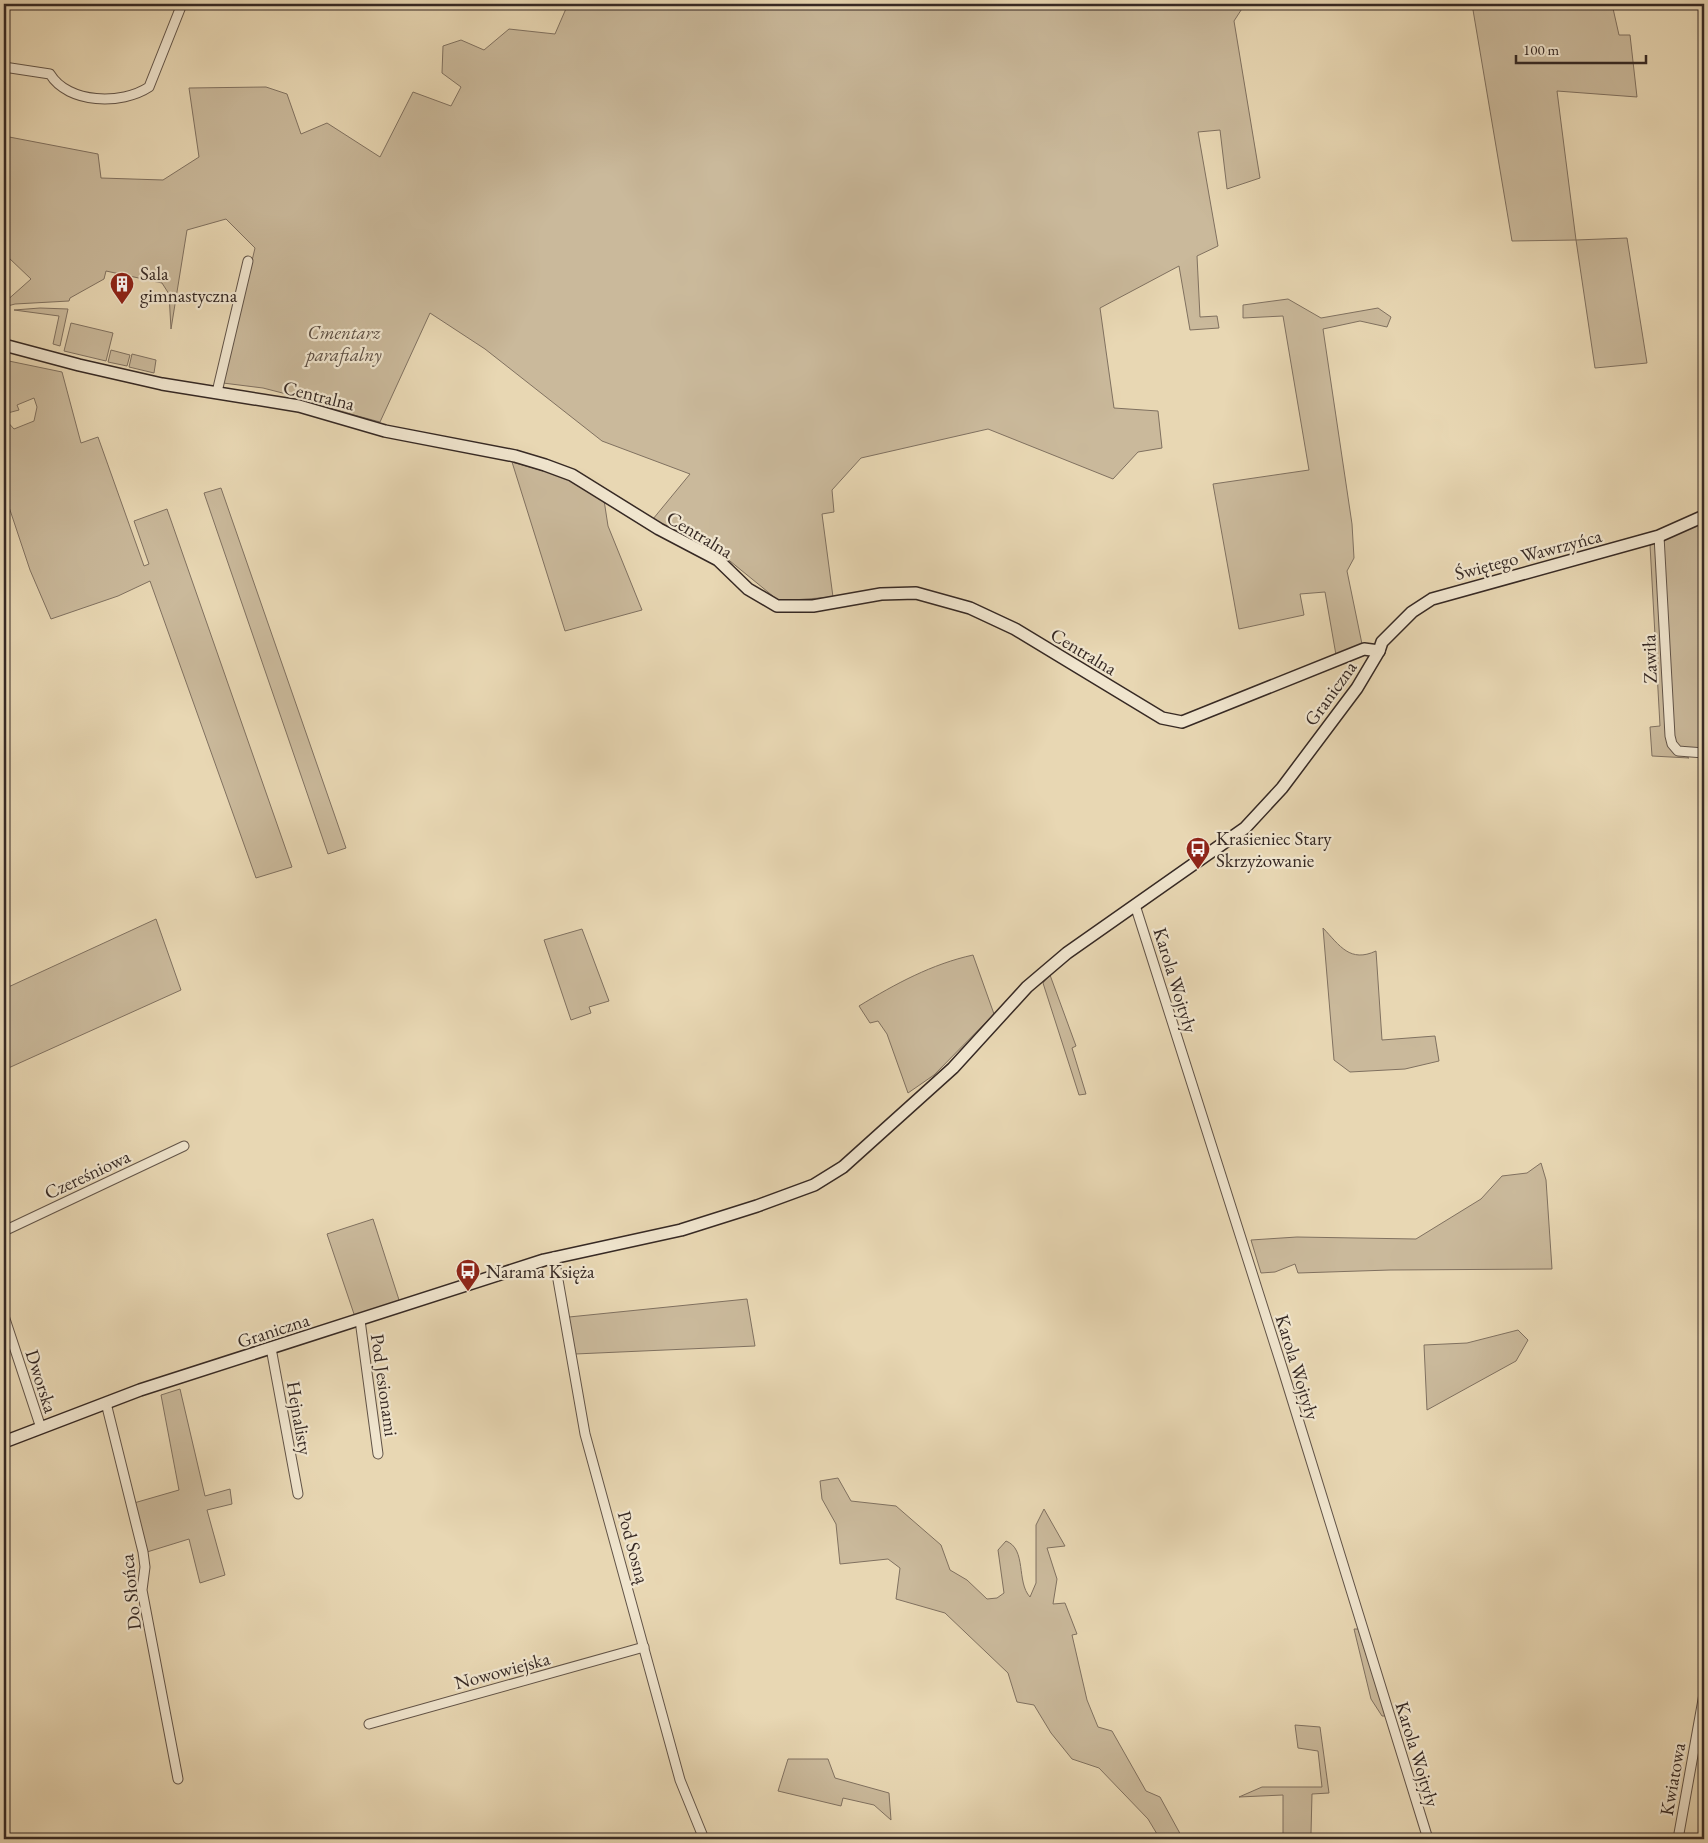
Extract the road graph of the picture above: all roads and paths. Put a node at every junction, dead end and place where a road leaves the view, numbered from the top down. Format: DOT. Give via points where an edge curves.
graph roads {
  1 [pos="182,4"];
  2 [pos="4,67"];
  3 [pos="248,261"];
  4 [pos="4,345"];
  5 [pos="217,392"];
  6 [pos="1704,516"];
  7 [pos="1659,536"];
  8 [pos="1379,651"];
  9 [pos="1704,753"];
  10 [pos="1136,904"];
  11 [pos="184,1146"];
  12 [pos="4,1231"];
  13 [pos="554,1258"];
  14 [pos="4,1316"];
  15 [pos="360,1320"];
  16 [pos="271,1348"];
  17 [pos="106,1403"];
  18 [pos="41,1428"];
  19 [pos="4,1442"];
  20 [pos="378,1454"];
  21 [pos="298,1494"];
  22 [pos="644,1647"];
  23 [pos="1704,1694"];
  24 [pos="369,1724"];
  25 [pos="178,1779"];
  26 [pos="704,1839"];
  27 [pos="1428,1839"];
  28 [pos="1678,1839"];
  1 -- 2 [label="street" via="149,86 138,94 115,100 68,93 54,82 50,74"];
  3 -- 5 [label="street"];
  4 -- 5 [label="street, Centralna" via="162,384"];
  5 -- 8 [label="street, Centralna" via="299,406 386,431 515,456 572,475 659,529 718,560 748,589 777,606 813,606 881,594 916,593 970,608 1015,629 1162,718 1182,722 1364,649"];
  6 -- 7 [label="street, Świętego Wawrzyńca"];
  7 -- 8 [label="street, Świętego Wawrzyńca" via="1432,599 1412,612 1382,642"];
  7 -- 9 [label="street, Zawiła" via="1670,736 1678,751"];
  8 -- 10 [label="street, Graniczna" via="1357,688 1282,788 1245,828"];
  10 -- 13 [label="street, Graniczna" via="1067,953 1027,987 953,1068 843,1167 814,1185 681,1230"];
  10 -- 27 [label="street, Karola Wojtyły"];
  11 -- 12 [label="street, Czereśniowa"];
  13 -- 15 [label="street, Graniczna"];
  13 -- 22 [label="street, Pod Sosną" via="586,1434"];
  14 -- 18 [label="street, Dworska"];
  15 -- 16 [label="street, Graniczna"];
  15 -- 20 [label="street, Pod Jesionami"];
  16 -- 17 [label="street, Graniczna"];
  16 -- 21 [label="street, Hejnalisty"];
  17 -- 18 [label="street, Graniczna"];
  17 -- 25 [label="street, Do Słońca" via="143,1552 142,1590"];
  18 -- 19 [label="street, Graniczna"];
  22 -- 24 [label="street, Nowowiejska"];
  22 -- 26 [label="street, Pod Sosną" via="680,1780"];
  23 -- 28 [label="street, Kwiatowa"];
}
